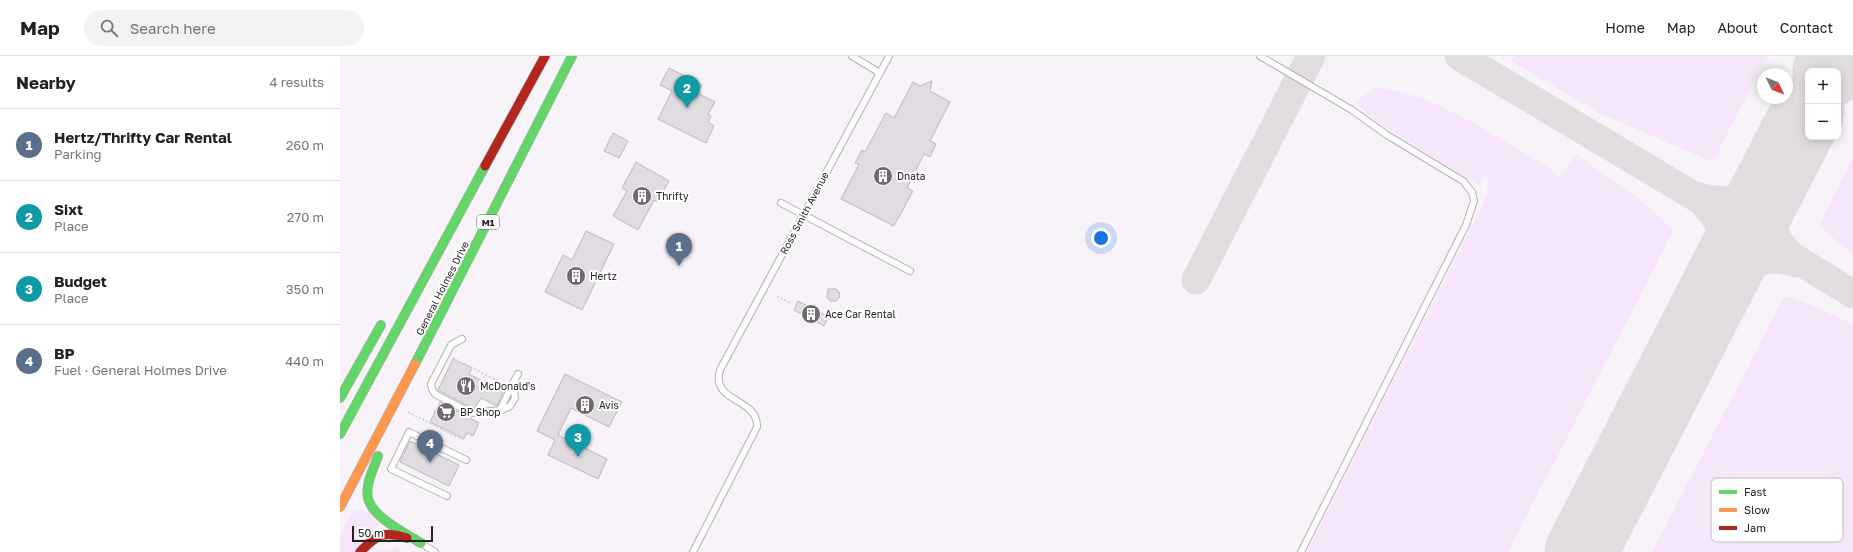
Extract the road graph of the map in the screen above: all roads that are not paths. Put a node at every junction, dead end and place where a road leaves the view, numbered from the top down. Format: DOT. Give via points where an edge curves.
graph roads {
  1 [pos="545,56"];
  2 [pos="572,56"];
  3 [pos="852,56"];
  4 [pos="890,56"];
  5 [pos="1260,56"];
  6 [pos="880,73"];
  7 [pos="781,203"];
  8 [pos="803,216"];
  9 [pos="910,271"];
  10 [pos="387,314"];
  11 [pos="462,339"];
  12 [pos="518,374"];
  13 [pos="403,388"];
  14 [pos="340,398"];
  15 [pos="340,434"];
  16 [pos="466,460"];
  17 [pos="447,496"];
  18 [pos="340,507"];
  19 [pos="421,543"];
  20 [pos="360,552"];
  21 [pos="435,552"];
  22 [pos="693,552"];
  23 [pos="1301,552"];
  1 -- 15 [label="highway, General Holmes Drive"];
  2 -- 13 [label="highway, General Holmes Drive / M1"];
  3 -- 6 [label="lane"];
  4 -- 6 [label="lane, Ross Smith Avenue"];
  5 -- 23 [label="lane" via="1352,110 1387,135 1458,178 1470,188 1474,201 1466,225"];
  6 -- 8 [label="lane, Ross Smith Avenue"];
  7 -- 8 [label="lane"];
  8 -- 9 [label="lane"];
  8 -- 22 [label="lane, Ross Smith Avenue" via="717,377 720,387 755,415 757,427"];
  10 -- 14 [label="highway"];
  11 -- 12 [label="lane" via="450,345 431,384 435,394 471,413 500,410 510,406 515,398 513,383"];
  13 -- 18 [label="highway, General Holmes Drive / M1"];
  13 -- 19 [label="highway" via="370,478 368,497 376,511"];
  16 -- 17 [label="lane" via="409,432 391,469"];
  19 -- 20 [label="highway" via="395,533 383,532 374,537"];
  19 -- 21 [label="lane"];
}
